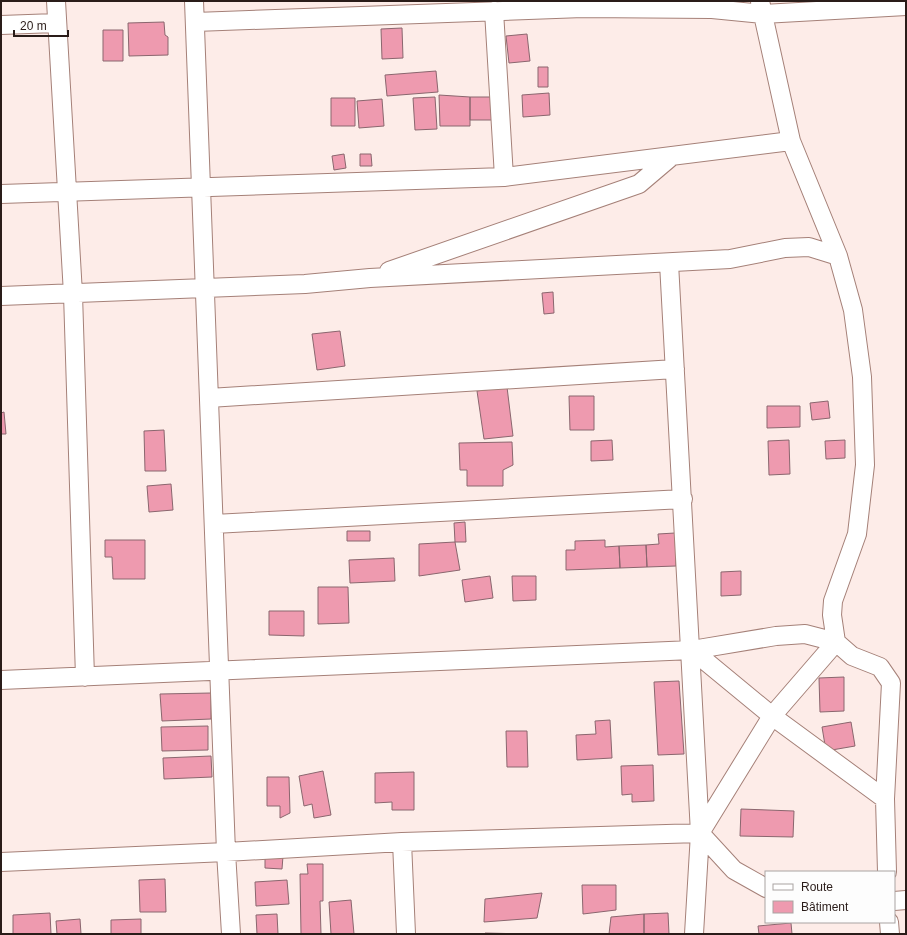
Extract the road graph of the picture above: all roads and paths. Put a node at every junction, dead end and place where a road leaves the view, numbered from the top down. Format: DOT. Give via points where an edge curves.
graph roads {
  1 [pos="56,1"];
  2 [pos="194,1"];
  3 [pos="582,5"];
  4 [pos="906,6"];
  5 [pos="762,8"];
  6 [pos="494,11"];
  7 [pos="195,22"];
  8 [pos="56,23"];
  9 [pos="1,25"];
  10 [pos="791,141"];
  11 [pos="672,156"];
  12 [pos="504,178"];
  13 [pos="201,187"];
  14 [pos="67,192"];
  15 [pos="1,194"];
  16 [pos="838,256"];
  17 [pos="669,262"];
  18 [pos="370,278"];
  19 [pos="205,289"];
  20 [pos="73,294"];
  21 [pos="1,296"];
  22 [pos="675,369"];
  23 [pos="209,398"];
  24 [pos="683,499"];
  25 [pos="214,524"];
  26 [pos="836,642"];
  27 [pos="692,650"];
  28 [pos="220,671"];
  29 [pos="85,677"];
  30 [pos="1,680"];
  31 [pos="772,716"];
  32 [pos="885,799"];
  33 [pos="700,833"];
  34 [pos="402,842"];
  35 [pos="226,852"];
  36 [pos="1,862"];
  37 [pos="887,871"];
  38 [pos="765,887"];
  39 [pos="906,900"];
  40 [pos="895,901"];
  41 [pos="889,923"];
  42 [pos="231,934"];
  43 [pos="406,934"];
  44 [pos="694,934"];
  45 [pos="890,934"];
  1 -- 8 [label="street"];
  2 -- 7 [label="street"];
  3 -- 5 [label="street"];
  3 -- 6 [label="street"];
  4 -- 5 [label="street"];
  5 -- 10 [label="street"];
  6 -- 7 [label="street"];
  6 -- 12 [label="street"];
  7 -- 13 [label="street"];
  8 -- 9 [label="street"];
  8 -- 14 [label="street"];
  10 -- 11 [label="street"];
  10 -- 16 [label="street"];
  11 -- 12 [label="street"];
  11 -- 18 [label="street" via="639,184"];
  12 -- 13 [label="street"];
  13 -- 14 [label="street"];
  13 -- 19 [label="street"];
  14 -- 15 [label="street"];
  14 -- 20 [label="street"];
  16 -- 17 [label="street" via="809,247 786,248 730,259"];
  16 -- 26 [label="street" via="854,317 862,377 865,465 857,534 833,601 832,615"];
  17 -- 18 [label="street"];
  17 -- 22 [label="street"];
  18 -- 19 [label="street"];
  19 -- 20 [label="street"];
  19 -- 23 [label="street"];
  20 -- 21 [label="street"];
  20 -- 29 [label="street"];
  22 -- 23 [label="street"];
  22 -- 24 [label="street"];
  23 -- 25 [label="street"];
  24 -- 25 [label="street"];
  24 -- 27 [label="street"];
  25 -- 28 [label="street"];
  26 -- 27 [label="street" via="805,634 776,636"];
  26 -- 31 [label="street"];
  26 -- 32 [label="street" via="852,656 880,667 891,683"];
  27 -- 28 [label="street"];
  27 -- 31 [label="street"];
  27 -- 33 [label="street"];
  28 -- 29 [label="street"];
  28 -- 35 [label="street"];
  29 -- 30 [label="street"];
  31 -- 32 [label="street"];
  31 -- 33 [label="street"];
  32 -- 37 [label="street"];
  33 -- 34 [label="street"];
  33 -- 38 [label="street" via="734,870"];
  33 -- 44 [label="street"];
  34 -- 35 [label="street"];
  34 -- 43 [label="street"];
  35 -- 36 [label="street"];
  35 -- 42 [label="street"];
  39 -- 40 [label="street"];
  41 -- 45 [label="street"];
}
